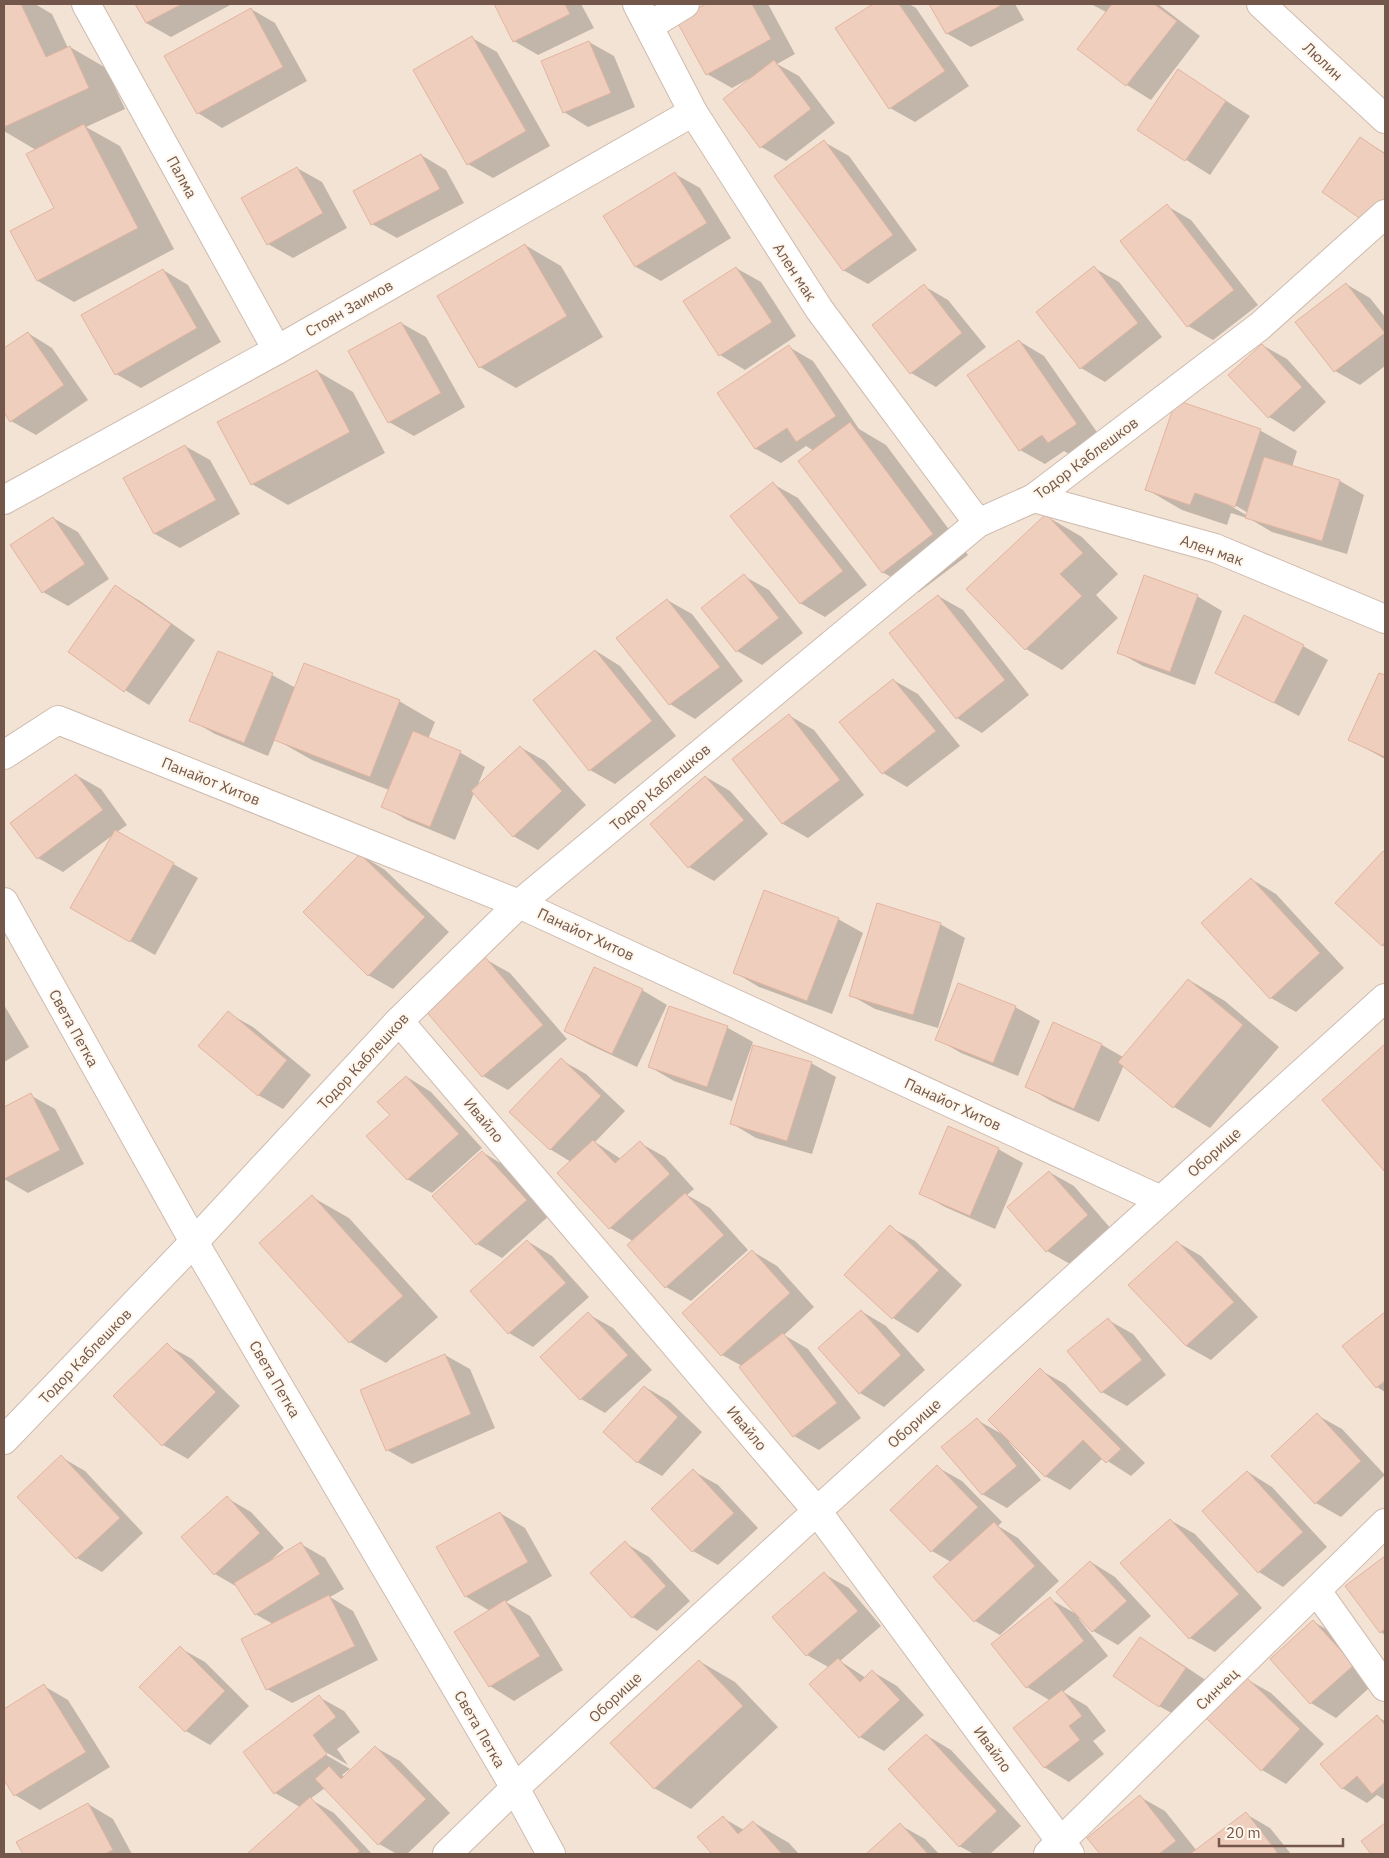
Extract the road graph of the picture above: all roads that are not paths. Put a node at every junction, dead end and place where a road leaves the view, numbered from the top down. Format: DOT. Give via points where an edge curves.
graph roads {
  1 [pos="86,4"];
  2 [pos="685,4"];
  3 [pos="1261,4"];
  4 [pos="643,15"];
  5 [pos="692,112"];
  6 [pos="1385,118"];
  7 [pos="1385,214"];
  8 [pos="277,350"];
  9 [pos="1034,498"];
  10 [pos="4,500"];
  11 [pos="978,523"];
  12 [pos="1385,619"];
  13 [pos="4,755"];
  14 [pos="4,902"];
  15 [pos="519,904"];
  16 [pos="1381,1011"];
  17 [pos="400,1021"];
  18 [pos="1161,1200"];
  19 [pos="194,1242"];
  20 [pos="4,1440"];
  21 [pos="817,1511"];
  22 [pos="1385,1524"];
  23 [pos="1316,1591"];
  24 [pos="1385,1687"];
  25 [pos="515,1788"];
  26 [pos="1059,1850"];
  27 [pos="447,1854"];
  28 [pos="551,1854"];
  1 -- 8 [label="street, Палма"];
  2 -- 4 [label="street"];
  3 -- 6 [label="street, Люлин"];
  4 -- 5 [label="street, Ален мак"];
  5 -- 8 [label="street, Стоян Заимов"];
  5 -- 11 [label="street, Ален мак" via="819,309"];
  7 -- 9 [label="street, Тодор Каблешков" via="1260,326"];
  8 -- 10 [label="street, Стоян Заимов"];
  9 -- 11 [label="street, Тодор Каблешков"];
  9 -- 12 [label="street, Ален мак" via="1215,548"];
  11 -- 15 [label="street, Тодор Каблешков"];
  13 -- 15 [label="street, Панайот Хитов" via="58,720"];
  14 -- 19 [label="street, Света Петка"];
  15 -- 17 [label="street, Тодор Каблешков"];
  15 -- 18 [label="street, Панайот Хитов"];
  16 -- 18 [label="street, Оборище"];
  17 -- 19 [label="street, Тодор Каблешков"];
  17 -- 21 [label="street, Ивайло"];
  18 -- 21 [label="street, Оборище"];
  19 -- 20 [label="street, Тодор Каблешков"];
  19 -- 25 [label="street, Света Петка"];
  21 -- 25 [label="street, Оборище"];
  21 -- 26 [label="street, Ивайло"];
  22 -- 23 [label="street, Синчец"];
  23 -- 24 [label="street"];
  23 -- 26 [label="street, Синчец"];
  25 -- 27 [label="street, Оборище"];
  25 -- 28 [label="street, Света Петка"];
}
